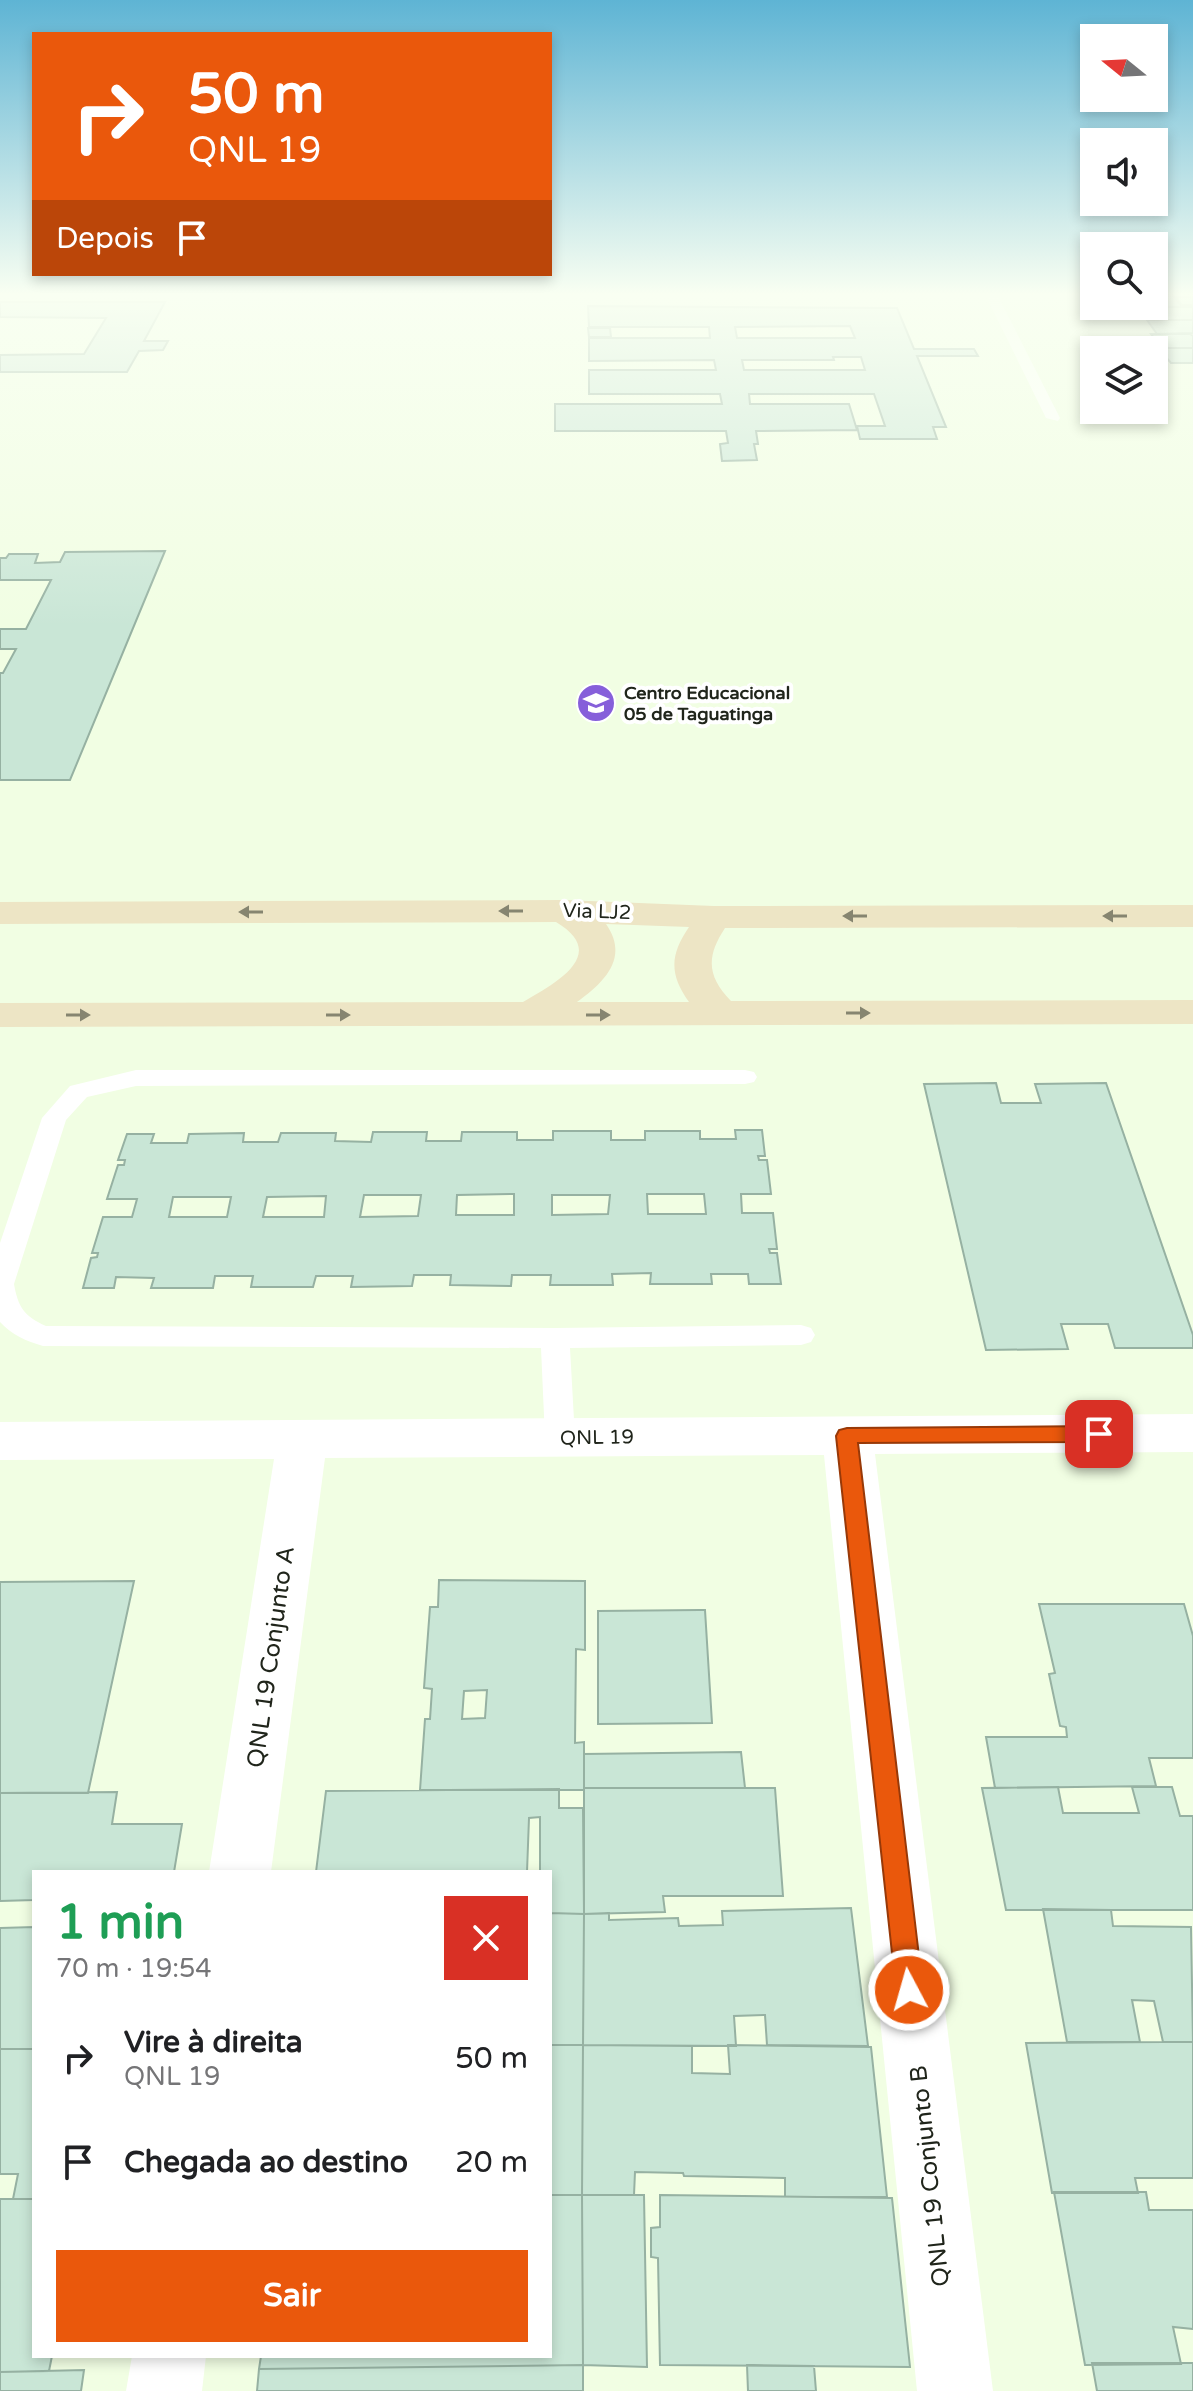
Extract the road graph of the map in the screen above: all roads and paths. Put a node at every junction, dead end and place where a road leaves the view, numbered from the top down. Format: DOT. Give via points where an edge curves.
graph roads {
  1 [pos="1046,404"];
  2 [pos="1053,418"];
  3 [pos="564,911"];
  4 [pos="0,913"];
  5 [pos="1193,916"];
  6 [pos="714,917"];
  7 [pos="1193,1012"];
  8 [pos="721,1014"];
  9 [pos="0,1015"];
  10 [pos="529,1015"];
  11 [pos="745,1077"];
  12 [pos="801,1335"];
  13 [pos="555,1338"];
  14 [pos="1193,1433"];
  15 [pos="847,1436"];
  16 [pos="560,1438"];
  17 [pos="0,1441"];
  18 [pos="302,1441"];
  19 [pos="240,1870"];
  20 [pos="169,2358"];
  21 [pos="164,2391"];
  22 [pos="955,2391"];
  1 -- 2 [label="lane"];
  3 -- 4 [label="main road, Via LJ2, one-way"];
  3 -- 6 [label="main road, Via LJ2"];
  3 -- 10 [label="main road" via="592,929 597,948 592,969 569,992"];
  5 -- 6 [label="main road, Via LJ2, one-way"];
  6 -- 8 [label="main road" via="689,964 698,990"];
  8 -- 7 [label="main road, one-way"];
  10 -- 8 [label="main road, one-way"];
  9 -- 10 [label="main road, one-way"];
  11 -- 13 [label="lane" via="136,1078 79,1091 54,1118 0,1284 4,1308 20,1326 43,1336"];
  12 -- 13 [label="lane"];
  13 -- 16 [label="lane"];
  14 -- 15 [label="street, QNL 19"];
  15 -- 16 [label="street, QNL 19"];
  15 -- 22 [label="street, QNL 19 Conjunto B"];
  16 -- 18 [label="street, QNL 19"];
  17 -- 18 [label="street, QNL 19"];
  18 -- 19 [label="street, QNL 19 Conjunto A"];
  20 -- 21 [label="street"];
}
